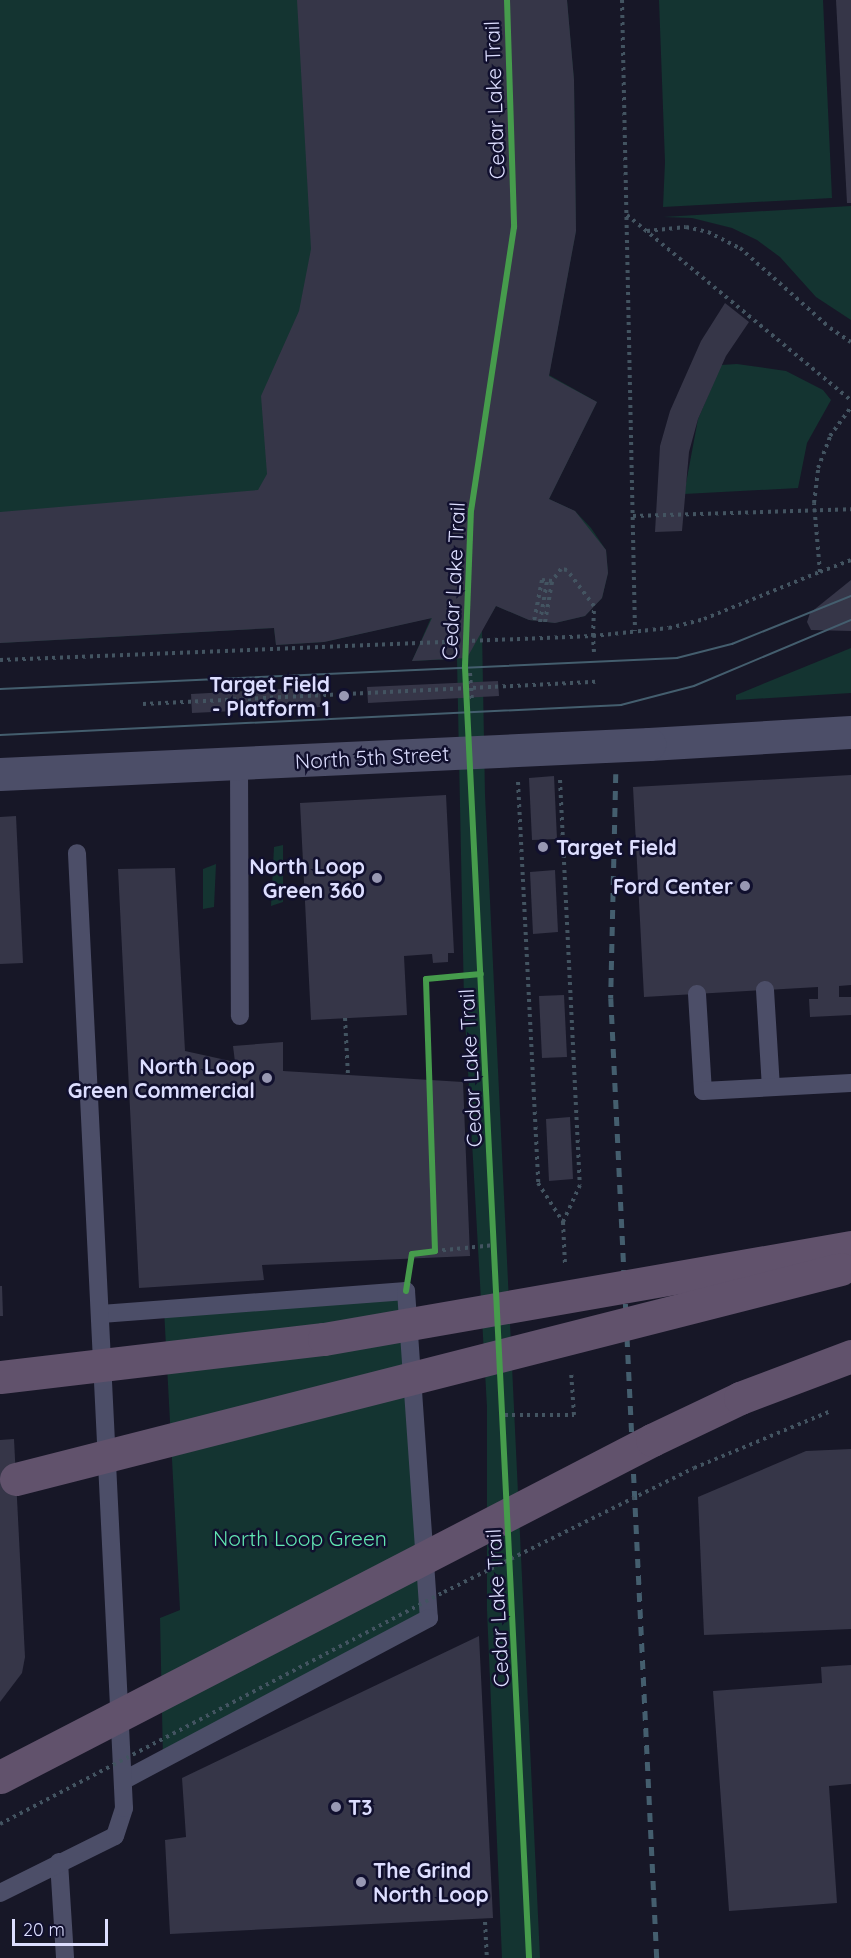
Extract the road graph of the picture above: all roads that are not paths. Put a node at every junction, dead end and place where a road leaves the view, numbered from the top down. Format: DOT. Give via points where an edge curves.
graph roads {
  1 [pos="851,732"];
  2 [pos="239,763"];
  3 [pos="0,774"];
  4 [pos="77,853"];
  5 [pos="765,990"];
  6 [pos="697,994"];
  7 [pos="240,1016"];
  8 [pos="851,1083"];
  9 [pos="771,1087"];
  10 [pos="851,1247"];
  11 [pos="851,1267"];
  12 [pos="101,1314"];
  13 [pos="851,1356"];
  14 [pos="0,1377"];
  15 [pos="16,1479"];
  16 [pos="0,1777"];
  17 [pos="124,1780"];
  18 [pos="59,1862"];
  19 [pos="0,1893"];
  20 [pos="65,1958"];
  1 -- 2 [label="street, North 5th Street, bridge"];
  2 -- 3 [label="street, North 5th Street, bridge"];
  2 -- 7 [label="lane"];
  4 -- 12 [label="lane"];
  5 -- 9 [label="lane"];
  6 -- 9 [label="lane" via="704,1091"];
  8 -- 9 [label="lane"];
  10 -- 14 [label="highway, bridge" via="324,1339"];
  11 -- 15 [label="highway, bridge"];
  12 -- 17 [label="lane"];
  12 -- 17 [label="lane" via="406,1292 429,1618"];
  13 -- 16 [label="highway, bridge" via="740,1398 652,1440"];
  17 -- 18 [label="lane" via="124,1808 115,1836"];
  18 -- 19 [label="lane"];
  18 -- 20 [label="lane"];
}
